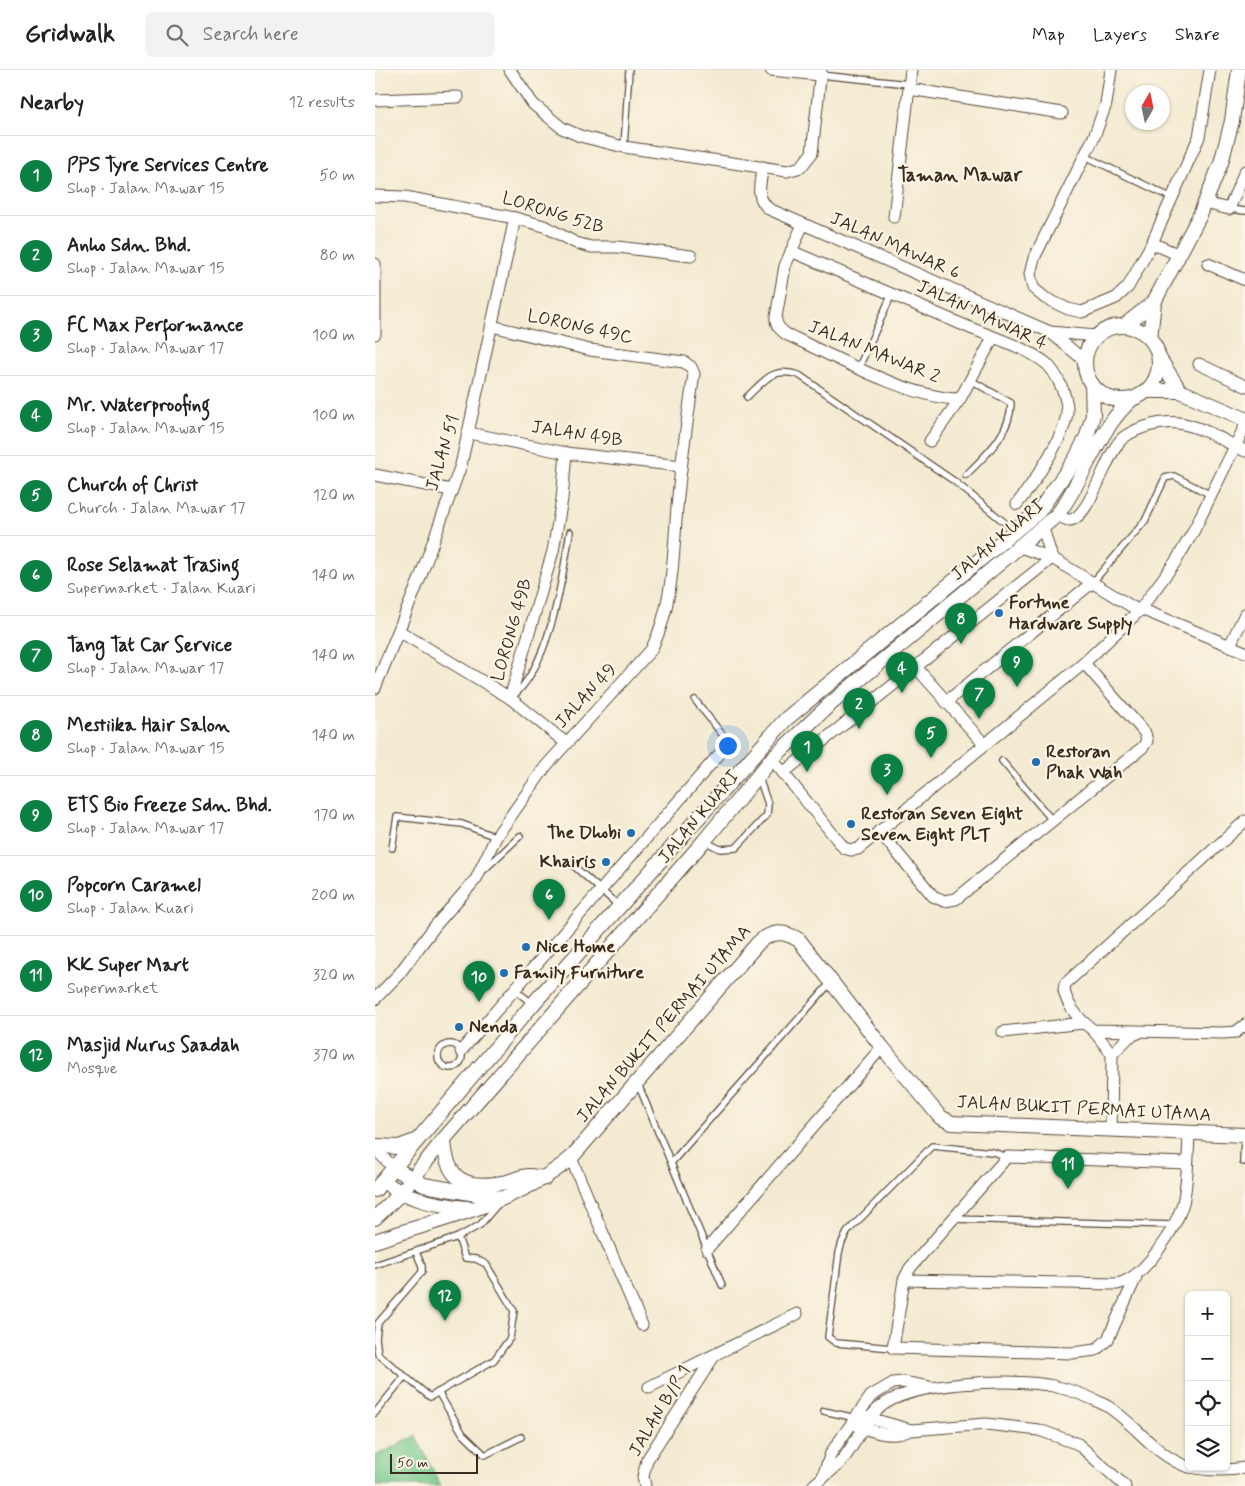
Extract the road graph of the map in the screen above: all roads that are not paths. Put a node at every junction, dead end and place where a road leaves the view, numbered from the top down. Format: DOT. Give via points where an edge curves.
graph roads {
  1 [pos="510,70"];
  2 [pos="629,70"];
  3 [pos="771,70"];
  4 [pos="911,70"];
  5 [pos="1111,70"];
  6 [pos="1210,70"];
  7 [pos="1239,70"];
  8 [pos="820,73"];
  9 [pos="909,87"];
  10 [pos="458,97"];
  11 [pos="375,100"];
  12 [pos="1062,113"];
  13 [pos="623,147"];
  14 [pos="1085,156"];
  15 [pos="763,167"];
  16 [pos="1245,171"];
  17 [pos="375,196"];
  18 [pos="1172,198"];
  19 [pos="1205,203"];
  20 [pos="1229,209"];
  21 [pos="1245,212"];
  22 [pos="894,217"];
  23 [pos="515,218"];
  24 [pos="803,224"];
  25 [pos="1152,243"];
  26 [pos="791,251"];
  27 [pos="1179,255"];
  28 [pos="691,256"];
  29 [pos="375,264"];
  30 [pos="1208,264"];
  31 [pos="1245,280"];
  32 [pos="893,294"];
  33 [pos="1154,302"];
  34 [pos="376,310"];
  35 [pos="492,326"];
  36 [pos="1124,326"];
  37 [pos="1051,332"];
  38 [pos="375,334"];
  39 [pos="1096,336"];
  40 [pos="993,338"];
  41 [pos="1151,338"];
  42 [pos="1159,357"];
  43 [pos="1085,361"];
  44 [pos="1199,364"];
  45 [pos="690,366"];
  46 [pos="859,367"];
  47 [pos="970,380"];
  48 [pos="1092,384"];
  49 [pos="1245,386"];
  50 [pos="1147,391"];
  51 [pos="1181,391"];
  52 [pos="747,396"];
  53 [pos="960,399"];
  54 [pos="1132,399"];
  55 [pos="1245,419"];
  56 [pos="1245,426"];
  57 [pos="469,433"];
  58 [pos="930,441"];
  59 [pos="1240,448"];
  60 [pos="566,452"];
  61 [pos="681,466"];
  62 [pos="375,475"];
  63 [pos="966,475"];
  64 [pos="451,490"];
  65 [pos="1211,494"];
  66 [pos="1039,511"];
  67 [pos="1057,515"];
  68 [pos="1043,528"];
  69 [pos="1015,531"];
  70 [pos="570,532"];
  71 [pos="1020,547"];
  72 [pos="1052,558"];
  73 [pos="1093,582"];
  74 [pos="1140,610"];
  75 [pos="1245,614"];
  76 [pos="399,631"];
  77 [pos="1230,645"];
  78 [pos="1245,652"];
  79 [pos="1084,663"];
  80 [pos="915,666"];
  81 [pos="375,688"];
  82 [pos="510,698"];
  83 [pos="695,700"];
  84 [pos="946,702"];
  85 [pos="565,743"];
  86 [pos="729,743"];
  87 [pos="984,744"];
  88 [pos="772,759"];
  89 [pos="1002,761"];
  90 [pos="783,773"];
  91 [pos="758,776"];
  92 [pos="1052,820"];
  93 [pos="1245,821"];
  94 [pos="879,831"];
  95 [pos="520,836"];
  96 [pos="496,837"];
  97 [pos="704,841"];
  98 [pos="392,848"];
  99 [pos="568,861"];
  100 [pos="476,879"];
  101 [pos="602,890"];
  102 [pos="620,907"];
  103 [pos="832,980"];
  104 [pos="515,990"];
  105 [pos="375,999"];
  106 [pos="533,1004"];
  107 [pos="1245,1025"];
  108 [pos="1088,1026"];
  109 [pos="1003,1032"];
  110 [pos="1141,1032"];
  111 [pos="882,1047"];
  112 [pos="461,1051"];
  113 [pos="1112,1054"];
  114 [pos="637,1083"];
  115 [pos="1111,1130"];
  116 [pos="1189,1133"];
  117 [pos="1244,1135"];
  118 [pos="444,1139"];
  119 [pos="417,1141"];
  120 [pos="375,1148"];
  121 [pos="1007,1157"];
  122 [pos="571,1158"];
  123 [pos="1243,1162"];
  124 [pos="671,1163"];
  125 [pos="1187,1164"];
  126 [pos="394,1168"];
  127 [pos="545,1178"];
  128 [pos="411,1180"];
  129 [pos="378,1182"];
  130 [pos="400,1194"];
  131 [pos="502,1198"];
  132 [pos="470,1208"];
  133 [pos="375,1218"];
  134 [pos="953,1219"];
  135 [pos="1174,1225"];
  136 [pos="458,1237"];
  137 [pos="375,1241"];
  138 [pos="707,1249"];
  139 [pos="416,1252"];
  140 [pos="375,1265"];
  141 [pos="1136,1277"];
  142 [pos="904,1280"];
  143 [pos="722,1285"];
  144 [pos="797,1314"];
  145 [pos="642,1325"];
  146 [pos="893,1348"];
  147 [pos="714,1356"];
  148 [pos="405,1376"];
  149 [pos="649,1387"];
  150 [pos="933,1388"];
  151 [pos="438,1392"];
  152 [pos="891,1401"];
  153 [pos="824,1411"];
  154 [pos="375,1414"];
  155 [pos="855,1419"];
  156 [pos="868,1424"];
  157 [pos="906,1429"];
  158 [pos="521,1437"];
  159 [pos="1185,1465"];
  160 [pos="1245,1468"];
  161 [pos="1230,1470"];
  162 [pos="823,1476"];
  163 [pos="645,1486"];
  164 [pos="813,1486"];
  165 [pos="1125,1486"];
  1 -- 13 [label="street" via="533,104 561,128 598,142"];
  2 -- 13 [label="lane"];
  3 -- 8 [label="street"];
  4 -- 9 [label="street"];
  5 -- 14 [label="street" via="1106,104"];
  6 -- 18 [label="street" via="1199,138"];
  7 -- 19 [label="street" via="1230,129"];
  8 -- 9 [label="lane"];
  8 -- 15 [label="street" via="812,152 801,166 787,171"];
  9 -- 12 [label="street"];
  9 -- 22 [label="street"];
  10 -- 11 [label="street"];
  13 -- 15 [label="street"];
  14 -- 18 [label="lane"];
  14 -- 25 [label="street" via="1034,258 1030,274 1033,288 1045,298 1082,312 1116,298 1128,286"];
  15 -- 24 [label="street, JALAN MAWAR 6" via="759,192 761,202"];
  16 -- 20 [label="street"];
  17 -- 23 [label="street, LORONG 52B" via="405,197"];
  18 -- 25 [label="street"];
  19 -- 20 [label="street"];
  19 -- 27 [label="street"];
  20 -- 21 [label="lane"];
  23 -- 28 [label="street, LORONG 52B" via="544,226 591,248 618,247"];
  23 -- 35 [label="street, JALAN 51"];
  24 -- 26 [label="street"];
  24 -- 37 [label="street, JALAN MAWAR 6"];
  25 -- 27 [label="street"];
  26 -- 32 [label="street, JALAN MAWAR 4"];
  26 -- 46 [label="street, JALAN MAWAR 2" via="785,266 775,322 786,334"];
  27 -- 33 [label="street"];
  29 -- 34 [label="street"];
  30 -- 31 [label="street"];
  32 -- 40 [label="street, JALAN MAWAR 4"];
  32 -- 46 [label="lane"];
  33 -- 36 [label="street"];
  33 -- 41 [label="street"];
  34 -- 38 [label="street"];
  35 -- 45 [label="street, LORONG 49C" via="590,350 683,362"];
  35 -- 57 [label="street, JALAN 51"];
  36 -- 39 [label="street" via="1109,328"];
  36 -- 41 [label="street"];
  37 -- 39 [label="street, JALAN MAWAR 6"];
  37 -- 43 [label="street, JALAN MAWAR 6"];
  39 -- 43 [label="street"];
  40 -- 47 [label="street"];
  40 -- 66 [label="street, JALAN MAWAR 4" via="1048,365 1063,391 1067,407 1063,429 1020,501"];
  41 -- 42 [label="street"];
  42 -- 50 [label="street" via="1159,370"];
  42 -- 51 [label="street"];
  43 -- 48 [label="street" via="1086,373"];
  44 -- 49 [label="street"];
  45 -- 61 [label="street, JALAN 49" via="694,374"];
  46 -- 53 [label="street, JALAN MAWAR 2" via="934,397"];
  47 -- 53 [label="street"];
  47 -- 63 [label="lane" via="1011,403 1011,416 992,450"];
  48 -- 54 [label="street" via="1110,398"];
  48 -- 66 [label="street, JALAN KUARI" via="1093,415 1087,436 1076,458"];
  50 -- 51 [label="street"];
  50 -- 54 [label="street"];
  51 -- 55 [label="street"];
  52 -- 69 [label="lane" via="772,374 785,371 799,375 954,481"];
  53 -- 58 [label="street"];
  54 -- 67 [label="street, JALAN KUARI" via="1109,423 1067,503"];
  56 -- 59 [label="street"];
  57 -- 60 [label="street, JALAN 49B"];
  57 -- 64 [label="street, JALAN 51"];
  59 -- 65 [label="street"];
  59 -- 67 [label="street" via="1180,423 1165,422 1145,427 1124,437 1113,449 1095,491 1080,513 1068,520"];
  60 -- 61 [label="street, JALAN 49B"];
  60 -- 82 [label="street, LORONG 49B" via="553,551"];
  61 -- 85 [label="street, JALAN 49" via="668,600 659,634 639,665"];
  62 -- 64 [label="street"];
  64 -- 76 [label="street, JALAN 51"];
  65 -- 73 [label="lane" via="1174,476 1165,478 1145,521"];
  65 -- 74 [label="street" via="1176,561"];
  66 -- 69 [label="street, JALAN KUARI"];
  67 -- 68 [label="street, JALAN KUARI"];
  68 -- 71 [label="street, JALAN KUARI"];
  68 -- 72 [label="street"];
  69 -- 102 [label="street, JALAN KUARI" via="786,719"];
  70 -- 82 [label="lane, LORONG 49B" via="561,584 539,661 532,676"];
  71 -- 72 [label="street"];
  71 -- 88 [label="street, JALAN KUARI" via="828,706"];
  72 -- 73 [label="street"];
  72 -- 80 [label="street"];
  73 -- 74 [label="street"];
  73 -- 84 [label="street"];
  74 -- 77 [label="street"];
  74 -- 79 [label="street"];
  75 -- 77 [label="street"];
  76 -- 81 [label="street, JALAN 51"];
  76 -- 82 [label="street"];
  77 -- 78 [label="street"];
  79 -- 87 [label="street"];
  79 -- 92 [label="street" via="1145,733 1147,741"];
  80 -- 84 [label="street"];
  80 -- 90 [label="street"];
  82 -- 85 [label="street"];
  83 -- 86 [label="lane"];
  84 -- 87 [label="street"];
  85 -- 96 [label="street, JALAN 49"];
  86 -- 101 [label="street"];
  87 -- 94 [label="street"];
  88 -- 90 [label="street"];
  88 -- 91 [label="street, JALAN KUARI"];
  89 -- 92 [label="lane"];
  90 -- 94 [label="street" via="844,848 857,849"];
  91 -- 97 [label="street, JALAN KUARI"];
  91 -- 97 [label="lane" via="768,804 767,815 736,848 720,849"];
  92 -- 94 [label="street" via="955,899 944,901 933,896"];
  93 -- 108 [label="street" via="1065,984 1065,996"];
  95 -- 100 [label="lane"];
  96 -- 98 [label="lane" via="462,824 397,817"];
  96 -- 100 [label="street, JALAN 49"];
  97 -- 118 [label="street, JALAN KUARI"];
  99 -- 101 [label="lane"];
  100 -- 105 [label="street, JALAN 49"];
  101 -- 102 [label="lane"];
  101 -- 104 [label="street"];
  102 -- 106 [label="street, JALAN KUARI"];
  103 -- 111 [label="street, JALAN BUKIT PERMAI UTAMA"];
  103 -- 114 [label="street, JALAN BUKIT PERMAI UTAMA" via="799,940 784,932 767,935"];
  103 -- 124 [label="lane"];
  104 -- 106 [label="lane"];
  104 -- 112 [label="street"];
  106 -- 119 [label="street, JALAN KUARI"];
  107 -- 110 [label="street" via="1236,1032 1223,1033"];
  108 -- 109 [label="street"];
  108 -- 110 [label="street"];
  108 -- 113 [label="street"];
  110 -- 113 [label="street" via="1129,1037"];
  111 -- 115 [label="street, JALAN BUKIT PERMAI UTAMA" via="940,1117 952,1123"];
  111 -- 138 [label="street"];
  112 -- 112 [label="lane" via="457,1046 445,1045 438,1055 439,1061 443,1065 455,1066 459,1063"];
  113 -- 115 [label="street"];
  114 -- 122 [label="street, JALAN BUKIT PERMAI UTAMA"];
  114 -- 124 [label="lane"];
  115 -- 116 [label="street, JALAN BUKIT PERMAI UTAMA"];
  116 -- 117 [label="street, JALAN BUKIT PERMAI UTAMA"];
  116 -- 125 [label="street"];
  117 -- 123 [label="lane"];
  118 -- 127 [label="street" via="448,1167 464,1182 477,1185 529,1176"];
  118 -- 128 [label="street, JALAN KUARI"];
  119 -- 120 [label="street" via="399,1147"];
  119 -- 126 [label="street, JALAN KUARI"];
  120 -- 126 [label="street"];
  121 -- 125 [label="street"];
  121 -- 134 [label="street"];
  121 -- 146 [label="lane" via="993,1152 932,1146 848,1231 839,1253 828,1337 836,1343"];
  122 -- 127 [label="street, JALAN BUKIT PERMAI UTAMA"];
  122 -- 145 [label="street"];
  124 -- 138 [label="lane"];
  125 -- 135 [label="street" via="1182,1204"];
  126 -- 128 [label="street"];
  126 -- 129 [label="street, JALAN KUARI"];
  127 -- 131 [label="street, JALAN BUKIT PERMAI UTAMA"];
  128 -- 130 [label="street, JALAN KUARI"];
  128 -- 131 [label="street" via="447,1191"];
  129 -- 130 [label="street, JALAN BUKIT PERMAI UTAMA"];
  130 -- 132 [label="street, JALAN BUKIT PERMAI UTAMA"];
  130 -- 133 [label="street, JALAN KUARI"];
  131 -- 132 [label="street, JALAN BUKIT PERMAI UTAMA"];
  131 -- 136 [label="lane" via="480,1225"];
  132 -- 137 [label="street"];
  134 -- 135 [label="lane"];
  134 -- 142 [label="street" via="910,1268"];
  135 -- 141 [label="street"];
  136 -- 139 [label="lane"];
  136 -- 151 [label="lane" via="465,1258 486,1264 514,1311 510,1338 494,1360"];
  138 -- 143 [label="lane"];
  139 -- 140 [label="lane"];
  139 -- 148 [label="lane" via="422,1272 378,1323 376,1338 378,1354"];
  141 -- 142 [label="street" via="1117,1284"];
  141 -- 146 [label="street" via="1108,1338 1096,1350 1072,1353"];
  142 -- 146 [label="street"];
  144 -- 147 [label="street, JALAN B/P 1"];
  147 -- 149 [label="street, JALAN B/P 1"];
  147 -- 163 [label="street, JALAN B/P 1" via="647,1460 643,1477"];
  148 -- 151 [label="lane" via="430,1397"];
  148 -- 154 [label="lane"];
  150 -- 152 [label="street"];
  150 -- 155 [label="street" via="902,1382 885,1386 871,1396"];
  150 -- 159 [label="street" via="1029,1383 1076,1392 1107,1407 1171,1459"];
  151 -- 158 [label="lane" via="463,1434 485,1455"];
  152 -- 156 [label="street" via="879,1408"];
  152 -- 157 [label="street" via="889,1414"];
  153 -- 155 [label="lane"];
  155 -- 156 [label="street"];
  155 -- 162 [label="street" via="831,1453"];
  156 -- 157 [label="street" via="880,1433 901,1434"];
  156 -- 162 [label="street" via="843,1460"];
  157 -- 165 [label="street" via="986,1424 1039,1430 1078,1444"];
  160 -- 161 [label="street"];
  162 -- 164 [label="street"];
}
